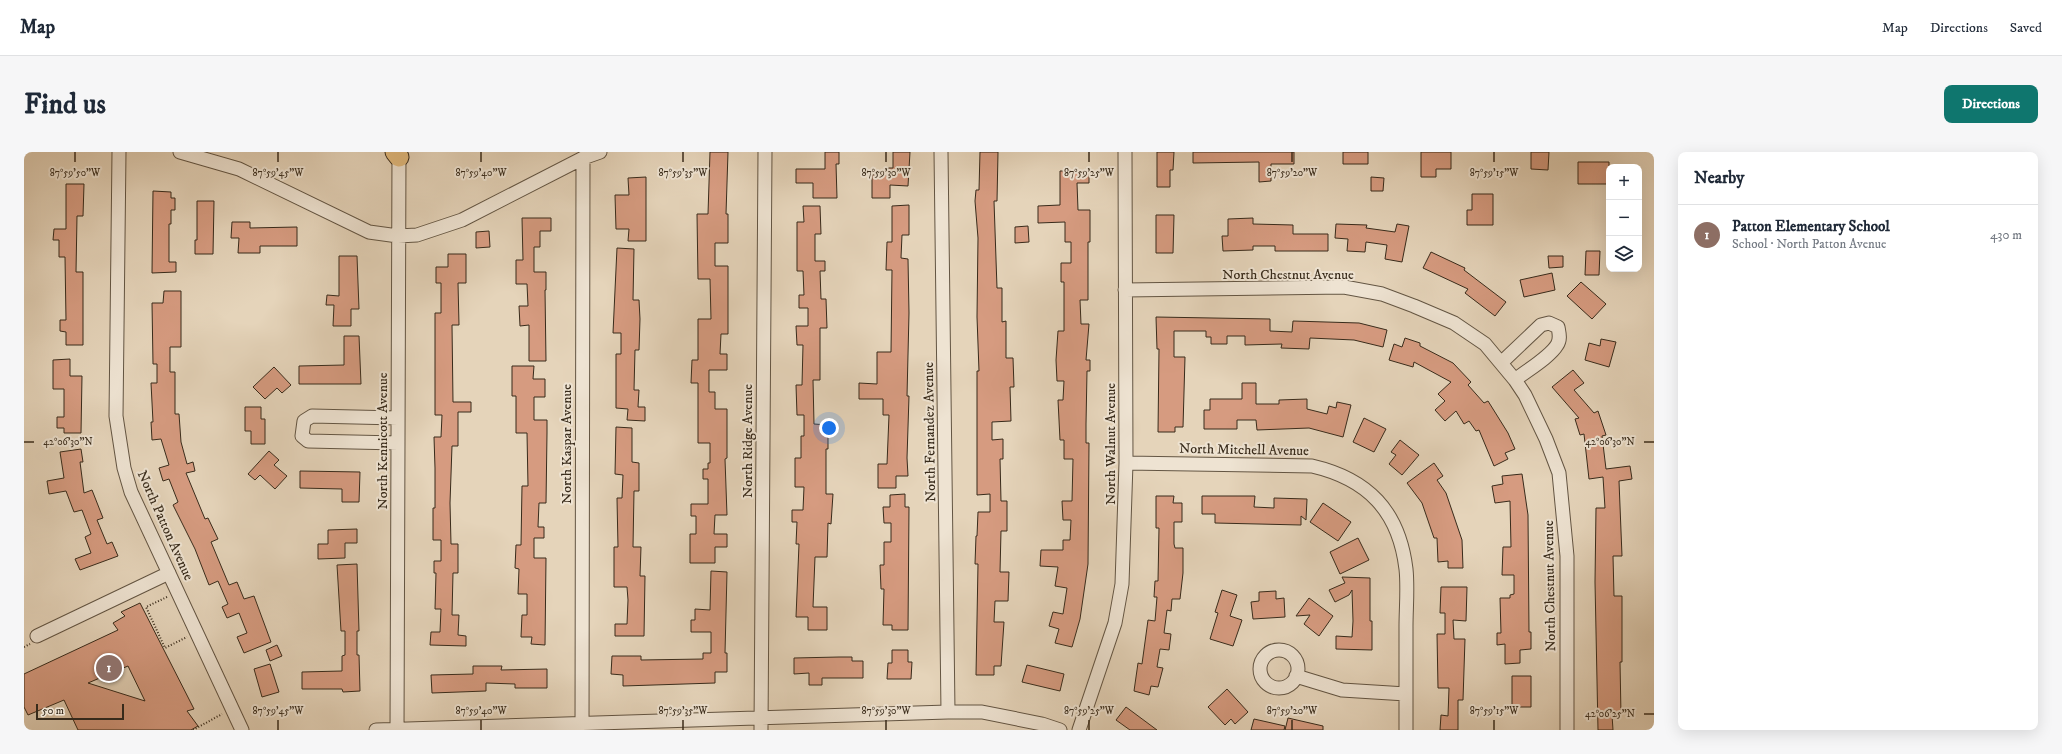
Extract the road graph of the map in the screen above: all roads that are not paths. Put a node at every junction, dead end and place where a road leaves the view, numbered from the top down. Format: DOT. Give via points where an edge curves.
graph roads {
  1 [pos="119,152"];
  2 [pos="180,152"];
  3 [pos="600,152"];
  4 [pos="765,152"];
  5 [pos="941,152"];
  6 [pos="1125,152"];
  7 [pos="399,153"];
  8 [pos="582,158"];
  9 [pos="398,236"];
  10 [pos="1125,290"];
  11 [pos="1501,363"];
  12 [pos="1515,380"];
  13 [pos="398,418"];
  14 [pos="398,443"];
  15 [pos="1126,463"];
  16 [pos="169,573"];
  17 [pos="37,636"];
  18 [pos="1296,676"];
  19 [pos="1406,694"];
  20 [pos="948,712"];
  21 [pos="761,724"];
  22 [pos="582,727"];
  23 [pos="242,730"];
  24 [pos="376,730"];
  25 [pos="397,730"];
  26 [pos="1060,730"];
  27 [pos="1079,730"];
  28 [pos="1406,730"];
  29 [pos="1567,730"];
  1 -- 16 [label="street, North Patton Avenue" via="116,416 118,440 131,492"];
  2 -- 9 [label="street" via="239,169 369,232"];
  3 -- 8 [label="street"];
  4 -- 21 [label="street, North Ridge Avenue"];
  5 -- 20 [label="street, North Fernandez Avenue"];
  6 -- 10 [label="street, North Walnut Avenue"];
  7 -- 9 [label="street, North Kennicott Avenue"];
  8 -- 9 [label="street" via="462,220 417,235"];
  8 -- 22 [label="street, North Kaspar Avenue"];
  9 -- 13 [label="street, North Kennicott Avenue"];
  10 -- 11 [label="street, North Chestnut Avenue" via="1344,287 1382,294 1454,323 1485,344"];
  10 -- 15 [label="street, North Walnut Avenue"];
  11 -- 12 [label="street, North Chestnut Avenue"];
  11 -- 12 [label="street" via="1541,325 1549,323 1558,327 1560,335 1553,351"];
  12 -- 29 [label="street, North Chestnut Avenue" via="1534,414 1559,473 1567,556"];
  13 -- 14 [label="street, North Kennicott Avenue"];
  13 -- 14 [label="street" via="312,416 304,421 302,430 302,436 308,441"];
  14 -- 25 [label="street, North Kennicott Avenue"];
  15 -- 19 [label="street, North Mitchell Avenue" via="1312,466 1331,470 1352,479 1380,502 1400,536 1406,571"];
  15 -- 27 [label="street, North Walnut Avenue" via="1124,561 1119,602 1115,623"];
  16 -- 17 [label="street"];
  16 -- 23 [label="street, North Patton Avenue"];
  18 -- 19 [label="street" via="1342,690"];
  19 -- 28 [label="street, North Mitchell Avenue"];
  20 -- 21 [label="street"];
  20 -- 26 [label="street" via="982,712"];
  21 -- 22 [label="street"];
  22 -- 25 [label="street"];
  24 -- 25 [label="street"];
}
